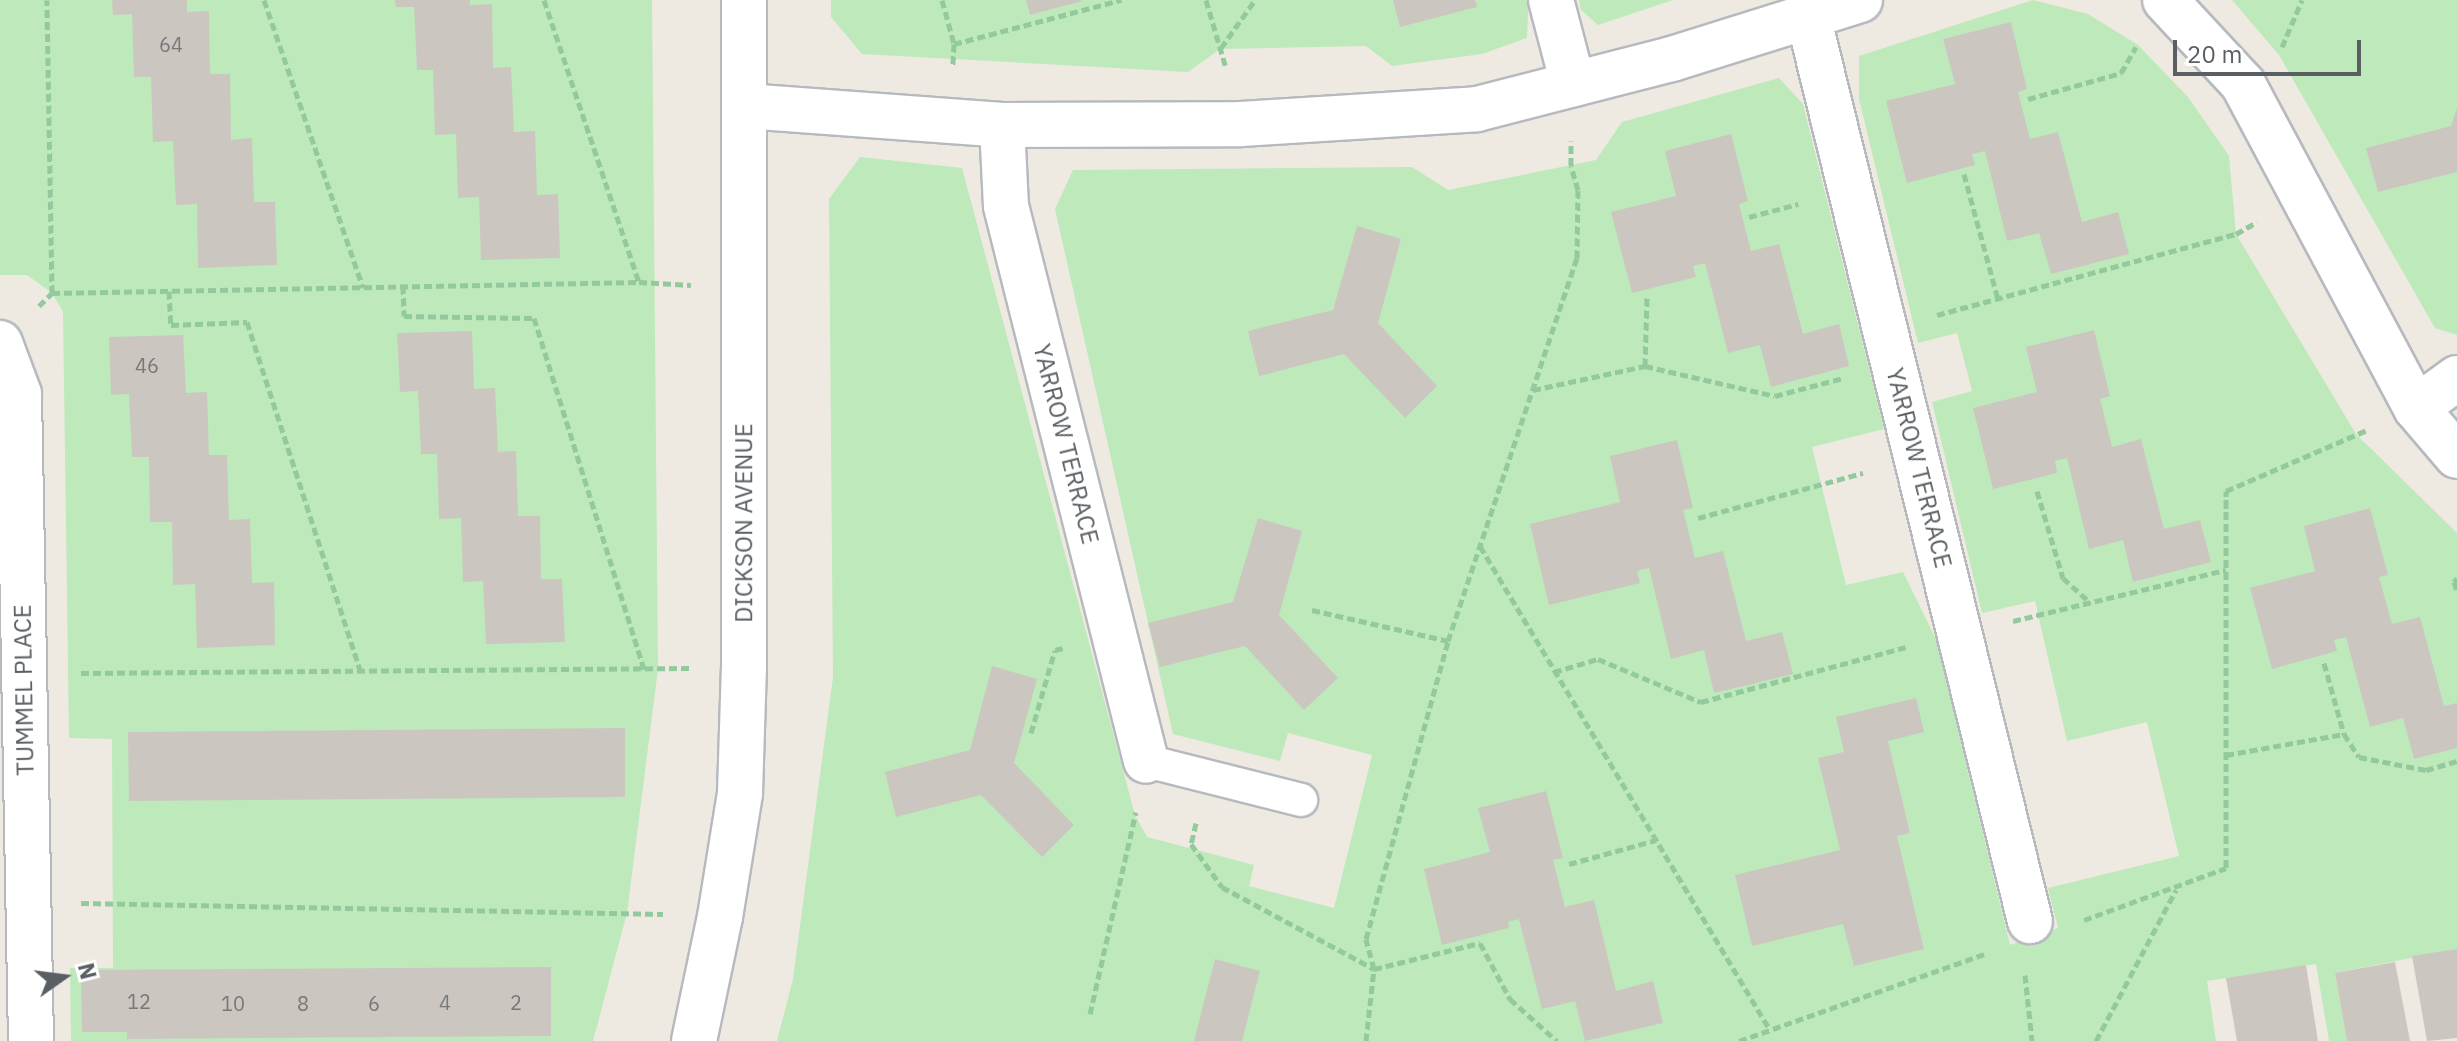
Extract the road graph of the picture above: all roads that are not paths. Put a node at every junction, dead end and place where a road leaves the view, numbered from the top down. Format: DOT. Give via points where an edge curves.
graph roads {
  1 [pos="744,0"];
  2 [pos="1551,0"];
  3 [pos="1860,0"];
  4 [pos="2165,0"];
  5 [pos="1808,16"];
  6 [pos="1573,84"];
  7 [pos="745,106"];
  8 [pos="1002,125"];
  9 [pos="1,343"];
  10 [pos="2457,378"];
  11 [pos="2416,408"];
  12 [pos="2457,456"];
  13 [pos="1146,761"];
  14 [pos="1301,800"];
  15 [pos="2025,931"];
  16 [pos="31,1041"];
  17 [pos="694,1041"];
  1 -- 7 [label="street, DICKSON AVENUE"];
  2 -- 6 [label="street"];
  3 -- 5 [label="street"];
  4 -- 11 [label="street" via="2243,84"];
  5 -- 6 [label="street"];
  5 -- 15 [label="street, YARROW TERRACE" via="1960,633"];
  6 -- 8 [label="street" via="1477,109 1241,124"];
  7 -- 8 [label="street"];
  7 -- 17 [label="street, DICKSON AVENUE" via="740,793"];
  8 -- 13 [label="street, YARROW TERRACE" via="1006,206"];
  9 -- 16 [label="street, TUMMEL PLACE" via="19,394"];
  10 -- 11 [label="street"];
  11 -- 12 [label="street"];
  13 -- 14 [label="lane"];
}
